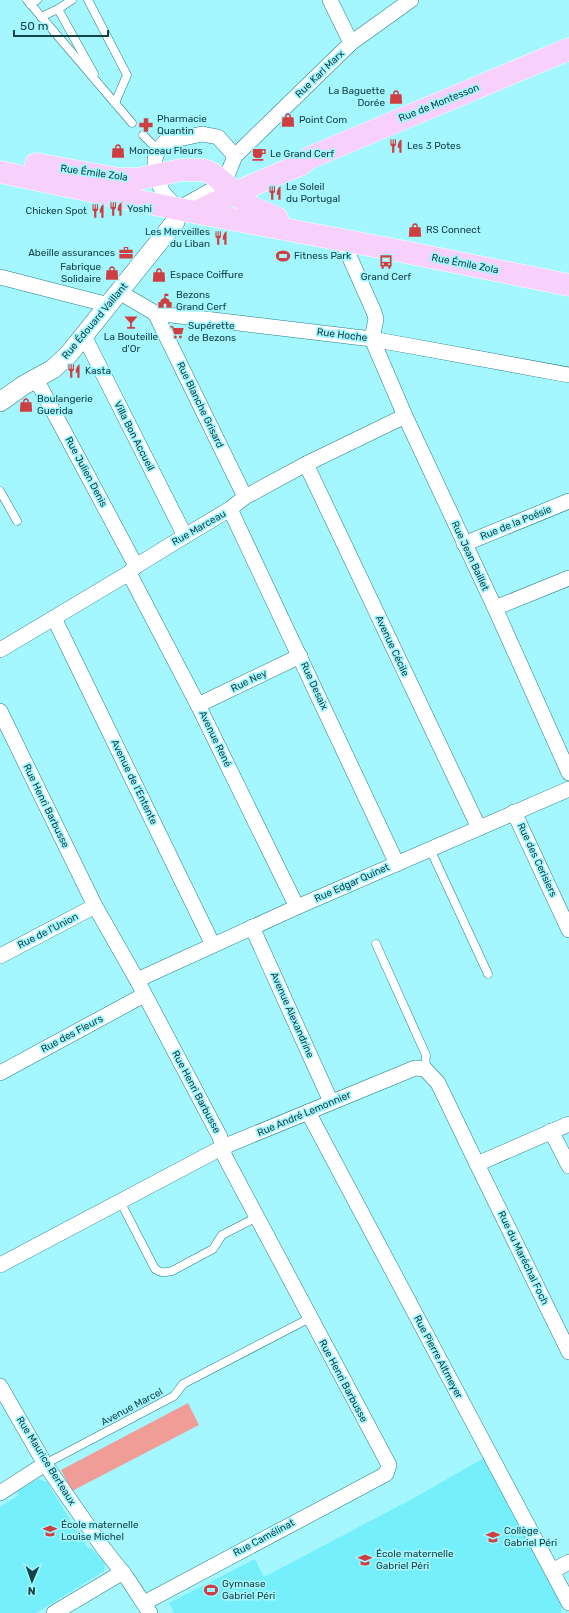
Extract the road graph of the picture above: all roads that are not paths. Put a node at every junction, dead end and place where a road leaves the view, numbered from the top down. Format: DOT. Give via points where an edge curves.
graph roads {
  1 [pos="72,0"];
  2 [pos="88,0"];
  3 [pos="330,0"];
  4 [pos="411,0"];
  5 [pos="31,1"];
  6 [pos="58,9"];
  7 [pos="41,17"];
  8 [pos="351,43"];
  9 [pos="569,49"];
  10 [pos="102,89"];
  11 [pos="114,103"];
  12 [pos="132,123"];
  13 [pos="143,135"];
  14 [pos="158,150"];
  15 [pos="235,156"];
  16 [pos="0,158"];
  17 [pos="0,164"];
  18 [pos="0,172"];
  19 [pos="155,174"];
  20 [pos="230,188"];
  21 [pos="186,208"];
  22 [pos="352,242"];
  23 [pos="0,277"];
  24 [pos="569,285"];
  25 [pos="114,299"];
  26 [pos="155,313"];
  27 [pos="84,336"];
  28 [pos="372,339"];
  29 [pos="569,375"];
  30 [pos="36,379"];
  31 [pos="0,402"];
  32 [pos="404,416"];
  33 [pos="306,464"];
  34 [pos="0,491"];
  35 [pos="245,497"];
  36 [pos="569,501"];
  37 [pos="230,509"];
  38 [pos="17,521"];
  39 [pos="185,536"];
  40 [pos="464,544"];
  41 [pos="133,569"];
  42 [pos="569,578"];
  43 [pos="494,608"];
  44 [pos="54,618"];
  45 [pos="0,650"];
  46 [pos="300,656"];
  47 [pos="198,705"];
  48 [pos="0,711"];
  49 [pos="569,773"];
  50 [pos="569,788"];
  51 [pos="514,812"];
  52 [pos="479,828"];
  53 [pos="430,849"];
  54 [pos="397,864"];
  55 [pos="96,906"];
  56 [pos="297,907"];
  57 [pos="252,927"];
  58 [pos="569,930"];
  59 [pos="376,944"];
  60 [pos="213,945"];
  61 [pos="0,956"];
  62 [pos="488,974"];
  63 [pos="137,980"];
  64 [pos="144,995"];
  65 [pos="425,1069"];
  66 [pos="0,1073"];
  67 [pos="331,1102"];
  68 [pos="308,1112"];
  69 [pos="569,1124"];
  70 [pos="551,1131"];
  71 [pos="223,1147"];
  72 [pos="477,1164"];
  73 [pos="569,1166"];
  74 [pos="120,1201"];
  75 [pos="257,1217"];
  76 [pos="0,1265"];
  77 [pos="310,1318"];
  78 [pos="569,1352"];
  79 [pos="0,1386"];
  80 [pos="45,1464"];
  81 [pos="386,1474"];
  82 [pos="0,1493"];
  83 [pos="569,1562"];
  84 [pos="552,1571"];
  85 [pos="123,1572"];
  86 [pos="569,1603"];
  87 [pos="147,1608"];
  88 [pos="54,1613"];
  1 -- 6 [label="lane"];
  2 -- 11 [label="lane" via="127,75"];
  3 -- 8 [label="street"];
  4 -- 8 [label="street, Rue Karl Marx"];
  5 -- 7 [label="lane"];
  6 -- 7 [label="lane"];
  6 -- 10 [label="lane"];
  7 -- 10 [label="lane"];
  8 -- 15 [label="street, Rue Karl Marx"];
  9 -- 20 [label="main road, Rue de Montesson" via="309,158 300,165"];
  10 -- 11 [label="lane"];
  11 -- 12 [label="lane"];
  13 -- 14 [label="lane"];
  14 -- 15 [label="street" via="165,142 202,134 218,137"];
  14 -- 19 [label="street"];
  15 -- 20 [label="street"];
  16 -- 19 [label="main road, Rue Émile Zola" via="118,179 138,179"];
  17 -- 21 [label="street"];
  18 -- 21 [label="main road, Rue Émile Zola"];
  19 -- 20 [label="main road, Rue Émile Zola" via="204,170"];
  19 -- 21 [label="street" via="158,184"];
  20 -- 21 [label="main road, Rue de Montesson"];
  20 -- 22 [label="main road, Rue Émile Zola" via="253,208 266,214"];
  21 -- 22 [label="main road, Rue Émile Zola"];
  21 -- 25 [label="street, Rue Édouard Vaillant"];
  22 -- 24 [label="main road, Rue Émile Zola"];
  22 -- 28 [label="street" via="376,319"];
  23 -- 25 [label="street, Rue Hoche"];
  25 -- 26 [label="street, Rue Hoche"];
  25 -- 27 [label="street, Rue Édouard Vaillant"];
  26 -- 28 [label="street, Rue Hoche"];
  26 -- 35 [label="street, Rue Blanche Grisard"];
  27 -- 30 [label="street, Rue Édouard Vaillant" via="54,369"];
  27 -- 39 [label="street, Villa Bon Accueil"];
  28 -- 29 [label="street, Rue Hoche"];
  28 -- 32 [label="street, Rue Jean Baillet"];
  30 -- 31 [label="street, Rue Édouard Vaillant"];
  30 -- 41 [label="street, Rue Julien Denis"];
  32 -- 33 [label="street, Rue Marceau"];
  32 -- 40 [label="street, Rue Jean Baillet"];
  33 -- 35 [label="street, Rue Marceau"];
  33 -- 52 [label="street, Avenue Cécile"];
  34 -- 38 [label="lane"];
  35 -- 37 [label="street, Rue Marceau"];
  36 -- 40 [label="street, Rue de la Poésie"];
  37 -- 39 [label="street, Rue Marceau"];
  37 -- 46 [label="street, Rue Desaix"];
  39 -- 41 [label="street, Rue Marceau"];
  40 -- 43 [label="street, Rue Jean Baillet"];
  41 -- 44 [label="street, Rue Marceau"];
  41 -- 47 [label="street, Avenue René"];
  42 -- 43 [label="street"];
  43 -- 49 [label="street, Rue Jean Baillet"];
  44 -- 45 [label="street, Rue Marceau"];
  44 -- 60 [label="street, Avenue de l'Entente"];
  46 -- 47 [label="street, Rue Ney"];
  46 -- 54 [label="street, Rue Desaix"];
  47 -- 56 [label="street, Avenue René"];
  48 -- 55 [label="street, Rue Henri Barbusse"];
  50 -- 51 [label="street, Rue Edgar Quinet"];
  51 -- 52 [label="street, Rue Edgar Quinet"];
  51 -- 58 [label="street, Rue des Cerisiers"];
  52 -- 53 [label="street, Rue Edgar Quinet"];
  53 -- 54 [label="street, Rue Edgar Quinet"];
  53 -- 62 [label="lane"];
  54 -- 56 [label="street, Rue Edgar Quinet"];
  55 -- 61 [label="street, Rue de l'Union"];
  55 -- 63 [label="street, Rue Henri Barbusse"];
  56 -- 57 [label="street, Rue Edgar Quinet"];
  57 -- 60 [label="street, Rue Edgar Quinet"];
  57 -- 67 [label="street, Avenue Alexandrine"];
  59 -- 65 [label="lane" via="426,1055"];
  60 -- 63 [label="street, Rue Edgar Quinet"];
  63 -- 64 [label="street, Rue Henri Barbusse"];
  64 -- 66 [label="street, Rue des Fleurs"];
  64 -- 71 [label="street, Rue Henri Barbusse"];
  65 -- 67 [label="street, Rue André Lemonnier" via="415,1068 406,1071"];
  65 -- 72 [label="street" via="438,1083"];
  67 -- 68 [label="street, Rue André Lemonnier"];
  68 -- 71 [label="street, Rue André Lemonnier"];
  68 -- 84 [label="street, Rue Pierre Altmeyer"];
  69 -- 70 [label="street"];
  70 -- 72 [label="street"];
  70 -- 73 [label="street"];
  71 -- 74 [label="street, Rue André Lemonnier"];
  71 -- 75 [label="street, Rue Henri Barbusse" via="225,1157"];
  72 -- 78 [label="street, Rue du Maréchal Foch"];
  74 -- 75 [label="lane" via="155,1269 166,1273 213,1249 222,1235"];
  74 -- 76 [label="street, Rue André Lemonnier"];
  75 -- 77 [label="street, Rue Henri Barbusse"];
  77 -- 80 [label="lane, Avenue Marcel" via="183,1384 174,1396"];
  77 -- 81 [label="street, Rue Henri Barbusse" via="389,1465"];
  79 -- 80 [label="street, Rue Maurice Berteaux"];
  80 -- 82 [label="street"];
  80 -- 85 [label="street, Rue Maurice Berteaux"];
  81 -- 87 [label="street, Rue Camélinat"];
  83 -- 84 [label="street"];
  84 -- 86 [label="street, Rue Pierre Altmeyer"];
  85 -- 87 [label="street, Rue Maurice Berteaux"];
  85 -- 88 [label="street"];
}
